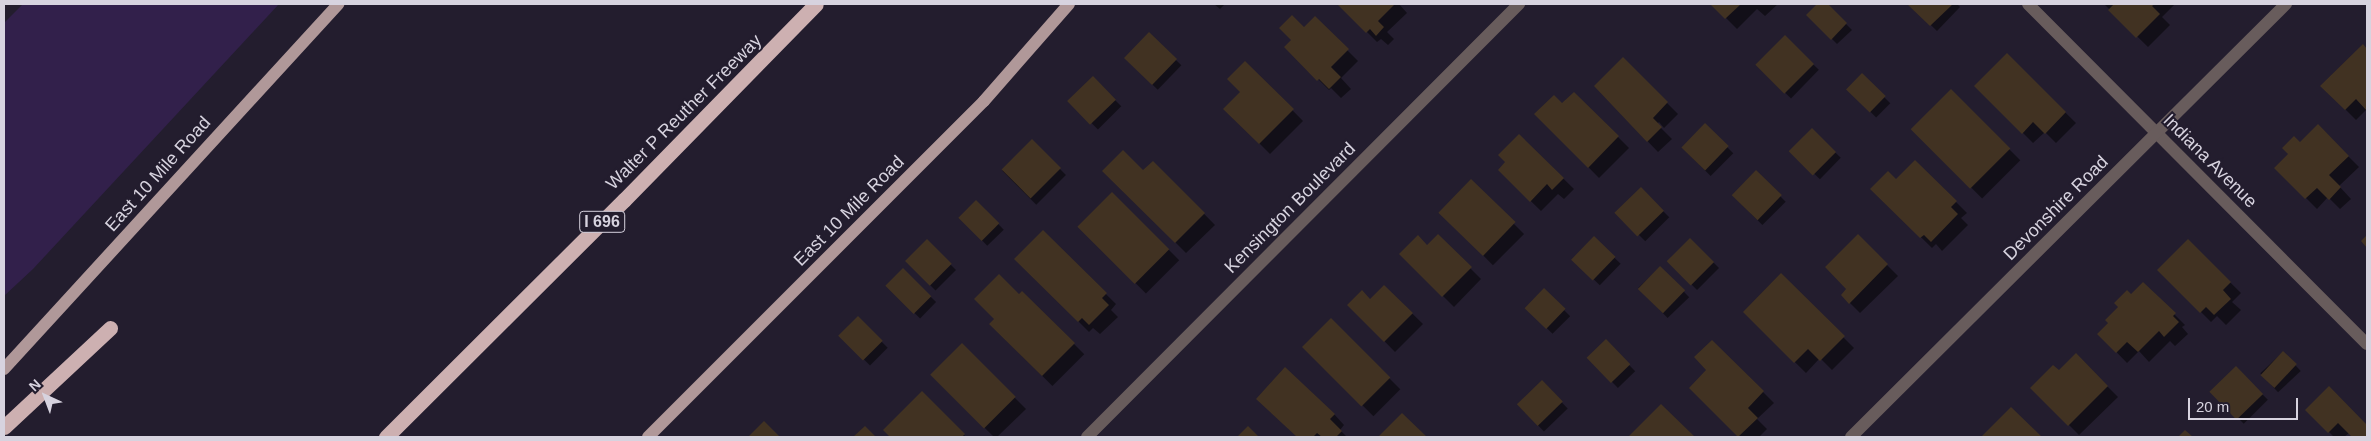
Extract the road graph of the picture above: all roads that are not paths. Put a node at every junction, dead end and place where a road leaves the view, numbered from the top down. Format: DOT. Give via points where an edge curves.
graph roads {
  1 [pos="339,4"];
  2 [pos="816,4"];
  3 [pos="1069,4"];
  4 [pos="1519,4"];
  5 [pos="2028,4"];
  6 [pos="2286,4"];
  7 [pos="2156,132"];
  8 [pos="110,328"];
  9 [pos="2367,344"];
  10 [pos="4,369"];
  11 [pos="4,427"];
  12 [pos="386,437"];
  13 [pos="648,437"];
  14 [pos="1087,437"];
  15 [pos="1852,437"];
  1 -- 10 [label="main road, East 10 Mile Road"];
  2 -- 12 [label="highway, Walter P Reuther Freeway / I 696"];
  3 -- 13 [label="main road, East 10 Mile Road" via="984,101"];
  4 -- 14 [label="street, Kensington Boulevard"];
  5 -- 7 [label="street, Indiana Avenue"];
  6 -- 7 [label="street, Devonshire Road"];
  7 -- 9 [label="street, Indiana Avenue"];
  7 -- 15 [label="street, Devonshire Road"];
  8 -- 11 [label="highway"];
}
